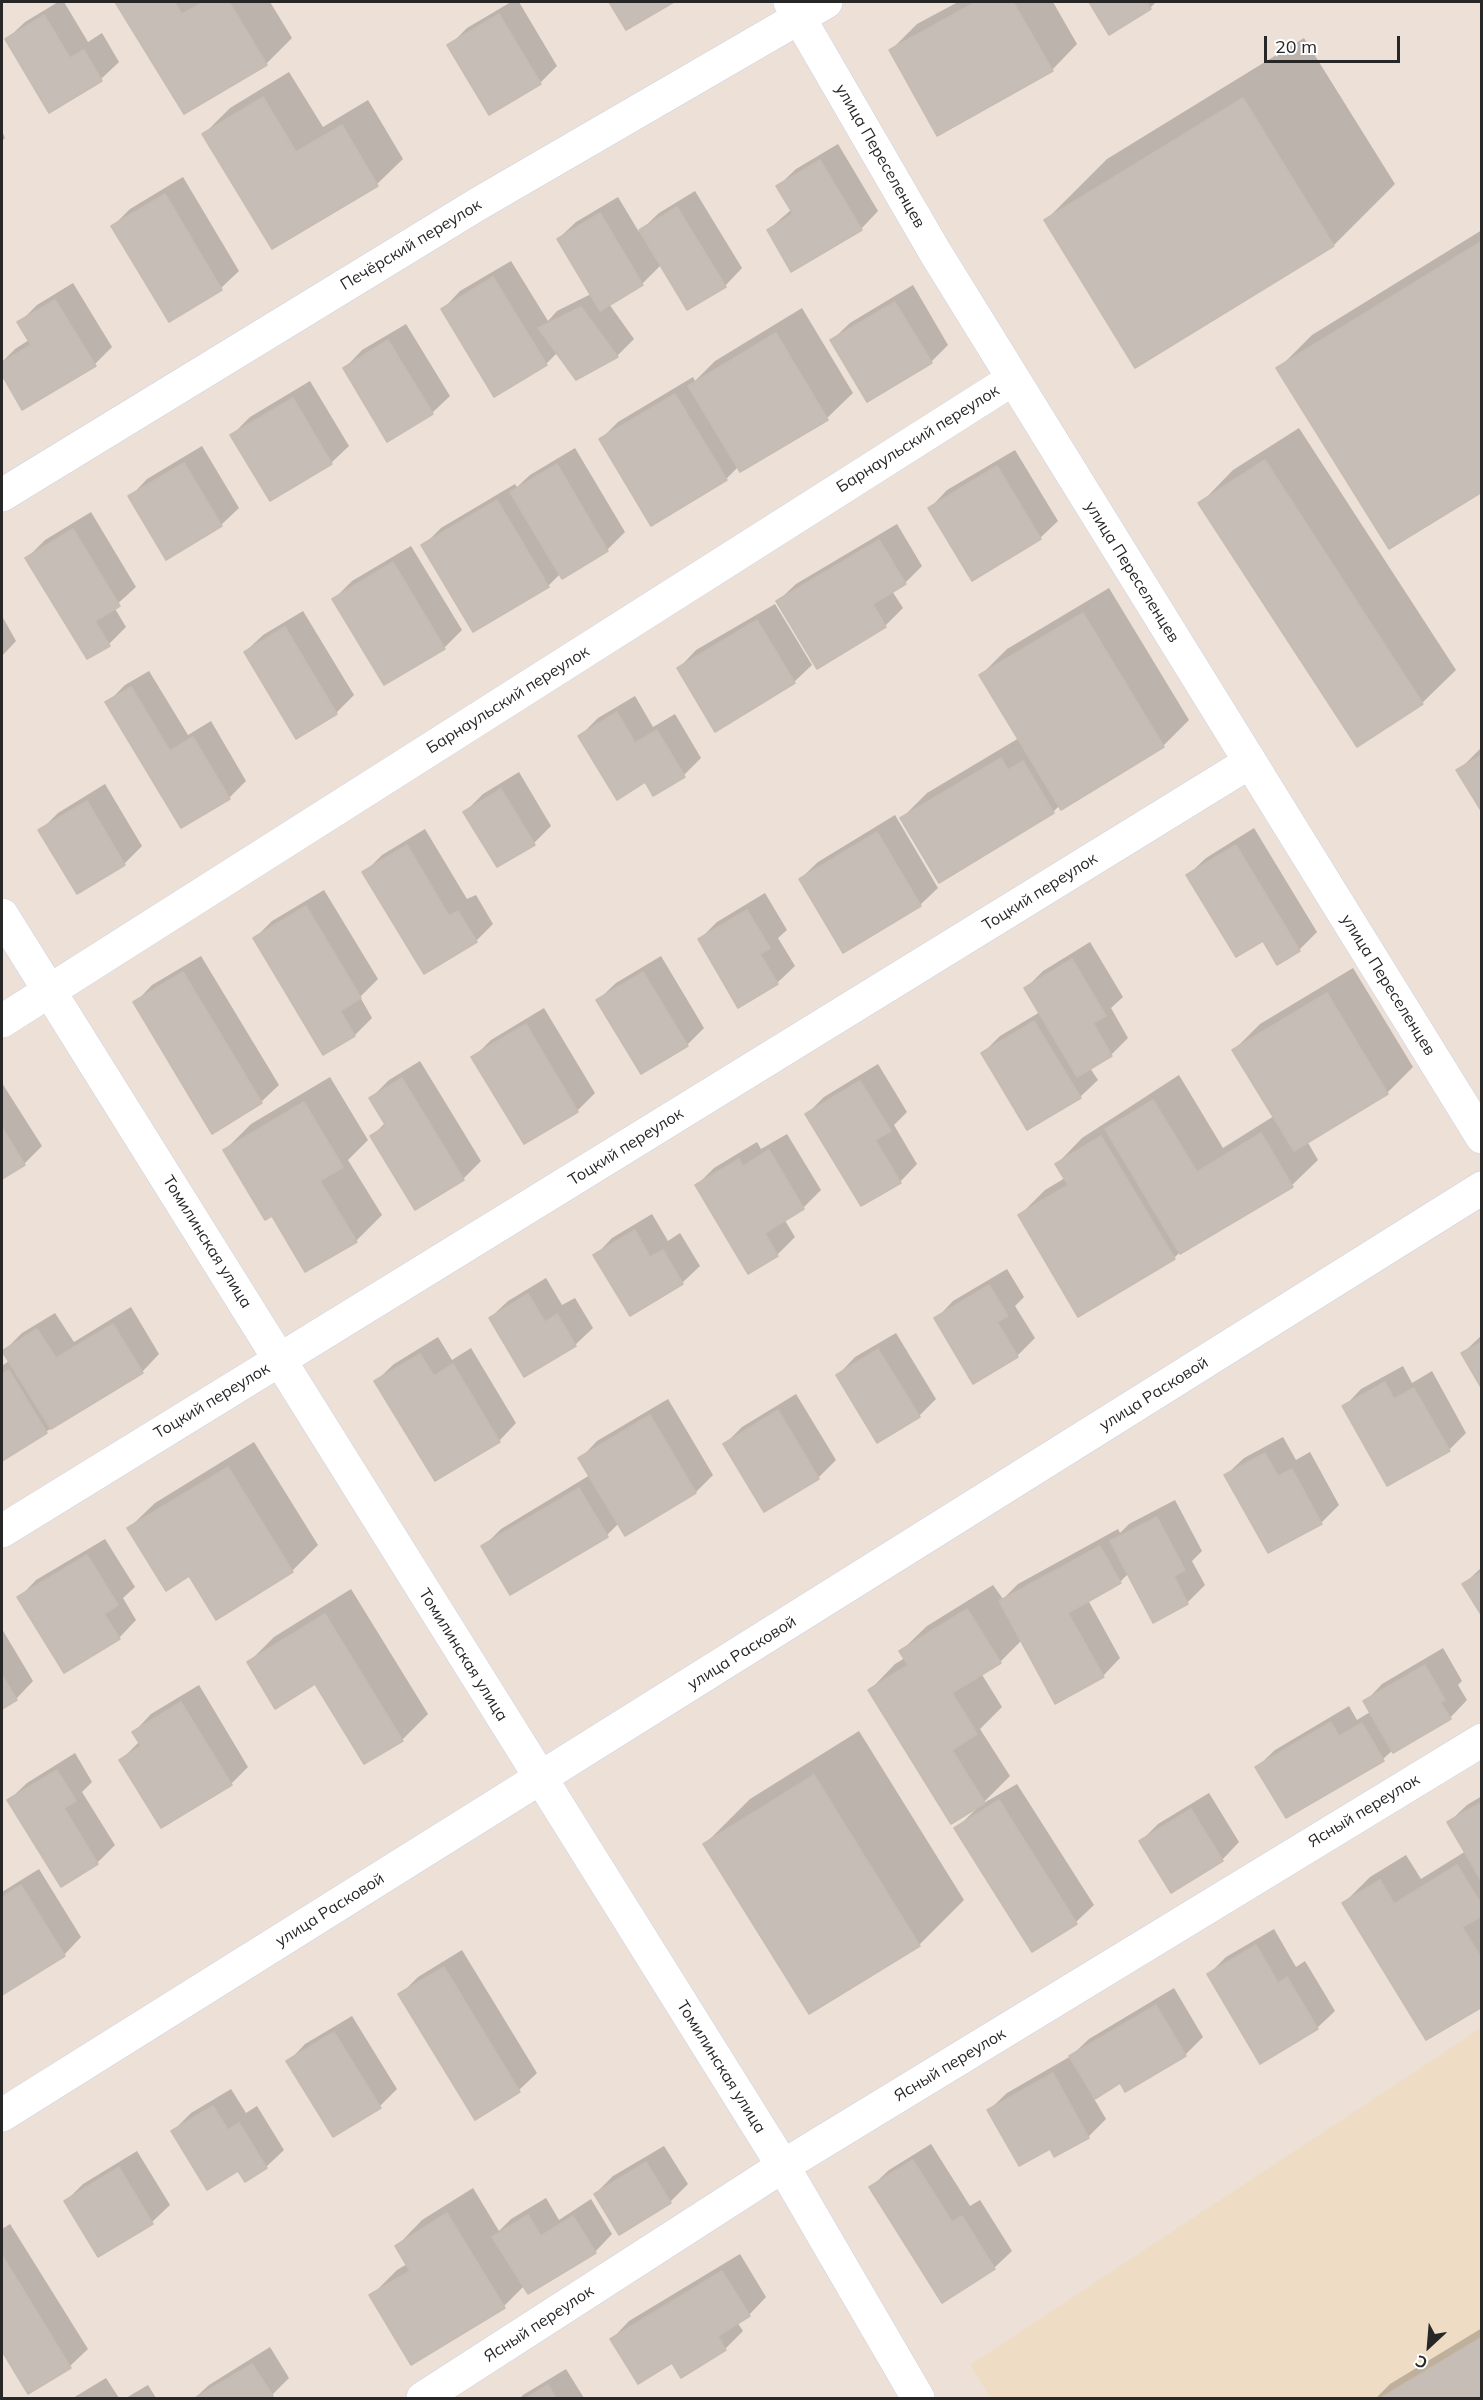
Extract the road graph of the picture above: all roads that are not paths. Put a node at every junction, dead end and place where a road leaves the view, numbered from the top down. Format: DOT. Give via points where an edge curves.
graph roads {
  1 [pos="805,7"];
  2 [pos="1013,379"];
  3 [pos="2,495"];
  4 [pos="1250,762"];
  5 [pos="2,915"];
  6 [pos="50,992"];
  7 [pos="2,1021"];
  8 [pos="1482,1137"];
  9 [pos="1482,1188"];
  10 [pos="281,1359"];
  11 [pos="2,1531"];
  12 [pos="1482,1740"];
  13 [pos="540,1779"];
  14 [pos="2,2115"];
  15 [pos="783,2166"];
  16 [pos="423,2398"];
  17 [pos="918,2398"];
  1 -- 2 [label="street, улица Переселенцев" via="935,252"];
  1 -- 3 [label="street, Печёрский переулок"];
  2 -- 4 [label="street, улица Переселенцев"];
  2 -- 6 [label="street, Барнаульский переулок"];
  4 -- 8 [label="street, улица Переселенцев"];
  4 -- 10 [label="street, Тоцкий переулок"];
  5 -- 6 [label="street, Томилинская улица"];
  6 -- 7 [label="street, Барнаульский переулок"];
  6 -- 10 [label="street, Томилинская улица"];
  9 -- 13 [label="street, улица Расковой"];
  10 -- 11 [label="street, Тоцкий переулок"];
  10 -- 13 [label="street, Томилинская улица"];
  12 -- 15 [label="street, Ясный переулок"];
  13 -- 14 [label="street, улица Расковой"];
  13 -- 15 [label="street, Томилинская улица"];
  15 -- 16 [label="street, Ясный переулок"];
  15 -- 17 [label="street, Томилинская улица"];
}
